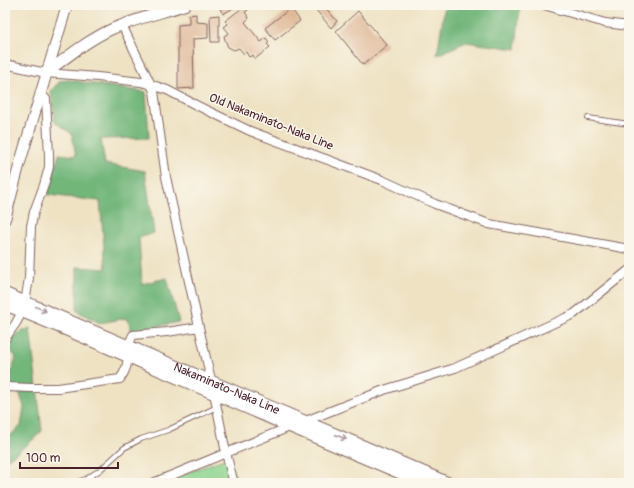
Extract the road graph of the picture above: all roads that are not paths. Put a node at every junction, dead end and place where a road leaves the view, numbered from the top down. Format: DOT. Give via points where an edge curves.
graph roads {
  1 [pos="67,5"];
  2 [pos="185,5"];
  3 [pos="544,5"];
  4 [pos="561,8"];
  5 [pos="122,25"];
  6 [pos="629,26"];
  7 [pos="5,64"];
  8 [pos="46,73"];
  9 [pos="150,84"];
  10 [pos="40,93"];
  11 [pos="588,118"];
  12 [pos="629,124"];
  13 [pos="5,219"];
  14 [pos="629,249"];
  15 [pos="629,270"];
  16 [pos="5,294"];
  17 [pos="5,304"];
  18 [pos="24,307"];
  19 [pos="198,327"];
  20 [pos="5,339"];
  21 [pos="128,351"];
  22 [pos="5,387"];
  23 [pos="213,387"];
  24 [pos="217,407"];
  25 [pos="305,422"];
  26 [pos="290,426"];
  27 [pos="226,453"];
  28 [pos="74,483"];
  29 [pos="152,483"];
  30 [pos="235,483"];
  31 [pos="426,483"];
  32 [pos="447,483"];
  1 -- 8 [label="street"];
  2 -- 5 [label="street"];
  3 -- 4 [label="street"];
  4 -- 6 [label="street" via="605,23"];
  5 -- 8 [label="street" via="84,45"];
  5 -- 9 [label="street"];
  7 -- 8 [label="street, Old Nakaminato-Naka Line"];
  8 -- 9 [label="street, Old Nakaminato-Naka Line"];
  8 -- 10 [label="street"];
  9 -- 14 [label="street, Old Nakaminato-Naka Line" via="168,90 250,131 382,180 479,221"];
  9 -- 19 [label="street" via="154,91 166,177"];
  10 -- 13 [label="street"];
  10 -- 18 [label="street" via="46,99 49,167 31,226 29,278"];
  11 -- 12 [label="lane"];
  15 -- 25 [label="street" via="574,314 455,368 384,390"];
  16 -- 18 [label="main road, Nakaminato-Naka Line"];
  17 -- 18 [label="main road, Nakaminato-Naka Line"];
  18 -- 20 [label="street"];
  18 -- 21 [label="main road, Nakaminato-Naka Line" via="68,330"];
  19 -- 21 [label="street" via="133,335"];
  19 -- 23 [label="street"];
  21 -- 22 [label="street" via="125,373 120,379 58,388"];
  21 -- 23 [label="main road, Nakaminato-Naka Line"];
  23 -- 24 [label="street"];
  23 -- 25 [label="main road, Nakaminato-Naka Line"];
  23 -- 26 [label="main road, Nakaminato-Naka Line"];
  24 -- 27 [label="street"];
  24 -- 28 [label="lane" via="124,448 100,470"];
  25 -- 26 [label="street"];
  25 -- 32 [label="main road, Nakaminato-Naka Line, one-way"];
  26 -- 27 [label="street"];
  26 -- 31 [label="main road, Nakaminato-Naka Line"];
  27 -- 29 [label="street"];
  27 -- 30 [label="street"];
}
